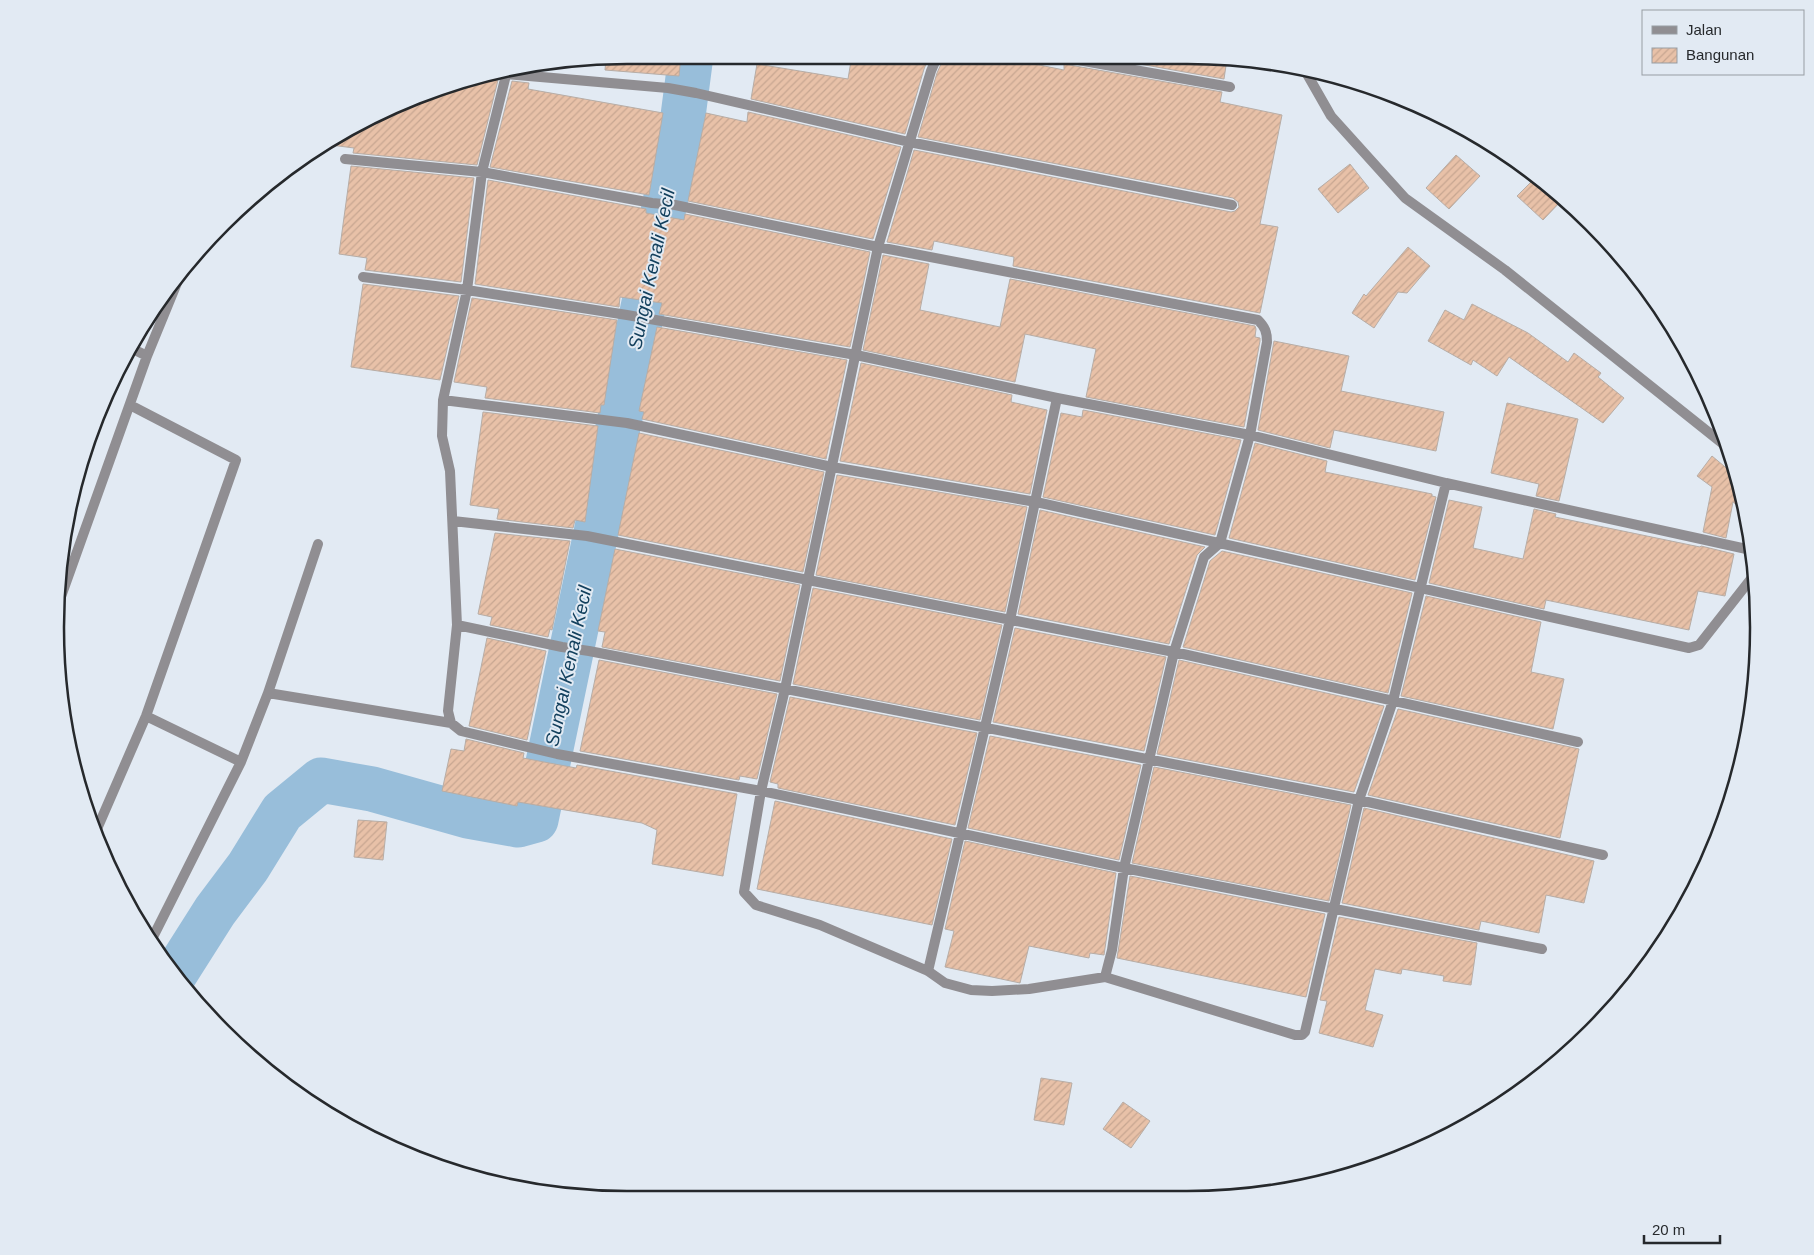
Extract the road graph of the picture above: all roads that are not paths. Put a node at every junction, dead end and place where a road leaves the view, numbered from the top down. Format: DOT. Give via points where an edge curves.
graph roads {
  1 [pos="934,64"];
  2 [pos="1102,64"];
  3 [pos="525,74"];
  4 [pos="505,78"];
  5 [pos="1309,78"];
  6 [pos="1230,86"];
  7 [pos="909,142"];
  8 [pos="345,159"];
  9 [pos="482,172"];
  10 [pos="1232,205"];
  11 [pos="878,247"];
  12 [pos="363,277"];
  13 [pos="467,290"];
  14 [pos="172,296"];
  15 [pos="136,351"];
  16 [pos="856,355"];
  17 [pos="147,356"];
  18 [pos="1057,398"];
  19 [pos="443,400"];
  20 [pos="130,405"];
  21 [pos="1250,435"];
  22 [pos="1717,439"];
  23 [pos="832,467"];
  24 [pos="1446,483"];
  25 [pos="1036,502"];
  26 [pos="453,521"];
  27 [pos="1220,543"];
  28 [pos="318,544"];
  29 [pos="1744,548"];
  30 [pos="808,580"];
  31 [pos="1748,582"];
  32 [pos="66,583"];
  33 [pos="1420,587"];
  34 [pos="1010,620"];
  35 [pos="457,625"];
  36 [pos="1174,652"];
  37 [pos="785,689"];
  38 [pos="268,692"];
  39 [pos="1394,701"];
  40 [pos="146,716"];
  41 [pos="451,723"];
  42 [pos="985,728"];
  43 [pos="1578,742"];
  44 [pos="1148,759"];
  45 [pos="241,762"];
  46 [pos="761,791"];
  47 [pos="1359,800"];
  48 [pos="99,823"];
  49 [pos="961,833"];
  50 [pos="1603,855"];
  51 [pos="1124,868"];
  52 [pos="1333,908"];
  53 [pos="155,934"];
  54 [pos="1542,950"];
  55 [pos="928,971"];
  56 [pos="1105,977"];
  1 -- 7 [label="street"];
  2 -- 6 [label="street"];
  3 -- 7 [label="street" via="668,88"];
  4 -- 9 [label="street"];
  5 -- 22 [label="street" via="1331,116 1405,198 1505,270"];
  7 -- 10 [label="street"];
  7 -- 11 [label="street"];
  8 -- 9 [label="street"];
  9 -- 11 [label="street" via="675,205"];
  9 -- 13 [label="street"];
  11 -- 16 [label="street"];
  11 -- 21 [label="street" via="1258,320 1267,333 1267,342"];
  12 -- 13 [label="street"];
  13 -- 16 [label="street"];
  13 -- 19 [label="street"];
  14 -- 17 [label="street"];
  15 -- 17 [label="street"];
  16 -- 18 [label="street"];
  16 -- 23 [label="street"];
  17 -- 20 [label="street"];
  18 -- 21 [label="street"];
  18 -- 25 [label="street"];
  19 -- 23 [label="street" via="627,423"];
  19 -- 26 [label="street" via="442,436 450,471"];
  20 -- 32 [label="street"];
  20 -- 40 [label="street" via="236,460"];
  21 -- 24 [label="street"];
  21 -- 27 [label="street"];
  23 -- 25 [label="street"];
  23 -- 30 [label="street"];
  24 -- 29 [label="street"];
  24 -- 33 [label="street"];
  25 -- 27 [label="street"];
  25 -- 34 [label="street"];
  26 -- 30 [label="street" via="587,536"];
  26 -- 35 [label="street"];
  27 -- 33 [label="street"];
  27 -- 36 [label="street" via="1204,557"];
  28 -- 38 [label="street"];
  30 -- 34 [label="street"];
  30 -- 37 [label="street"];
  31 -- 33 [label="street" via="1699,644 1689,648"];
  33 -- 39 [label="street"];
  34 -- 36 [label="street"];
  34 -- 42 [label="street"];
  35 -- 37 [label="street"];
  35 -- 41 [label="street" via="448,711"];
  36 -- 39 [label="street"];
  36 -- 44 [label="street"];
  37 -- 42 [label="street"];
  37 -- 46 [label="street"];
  38 -- 41 [label="street"];
  38 -- 45 [label="street"];
  39 -- 43 [label="street"];
  39 -- 47 [label="street"];
  40 -- 45 [label="street"];
  40 -- 48 [label="street"];
  41 -- 46 [label="street" via="461,731 552,753"];
  42 -- 44 [label="street"];
  42 -- 49 [label="street"];
  44 -- 47 [label="street"];
  44 -- 51 [label="street"];
  45 -- 53 [label="street"];
  46 -- 49 [label="street"];
  46 -- 55 [label="street" via="744,892 756,905 820,925"];
  47 -- 50 [label="street"];
  47 -- 52 [label="street"];
  49 -- 51 [label="street"];
  49 -- 55 [label="street"];
  51 -- 52 [label="street"];
  51 -- 56 [label="street"];
  52 -- 54 [label="street"];
  52 -- 56 [label="street" via="1307,1027 1302,1035"];
  55 -- 56 [label="street" via="945,983 971,990 992,991 1029,989"];
}
